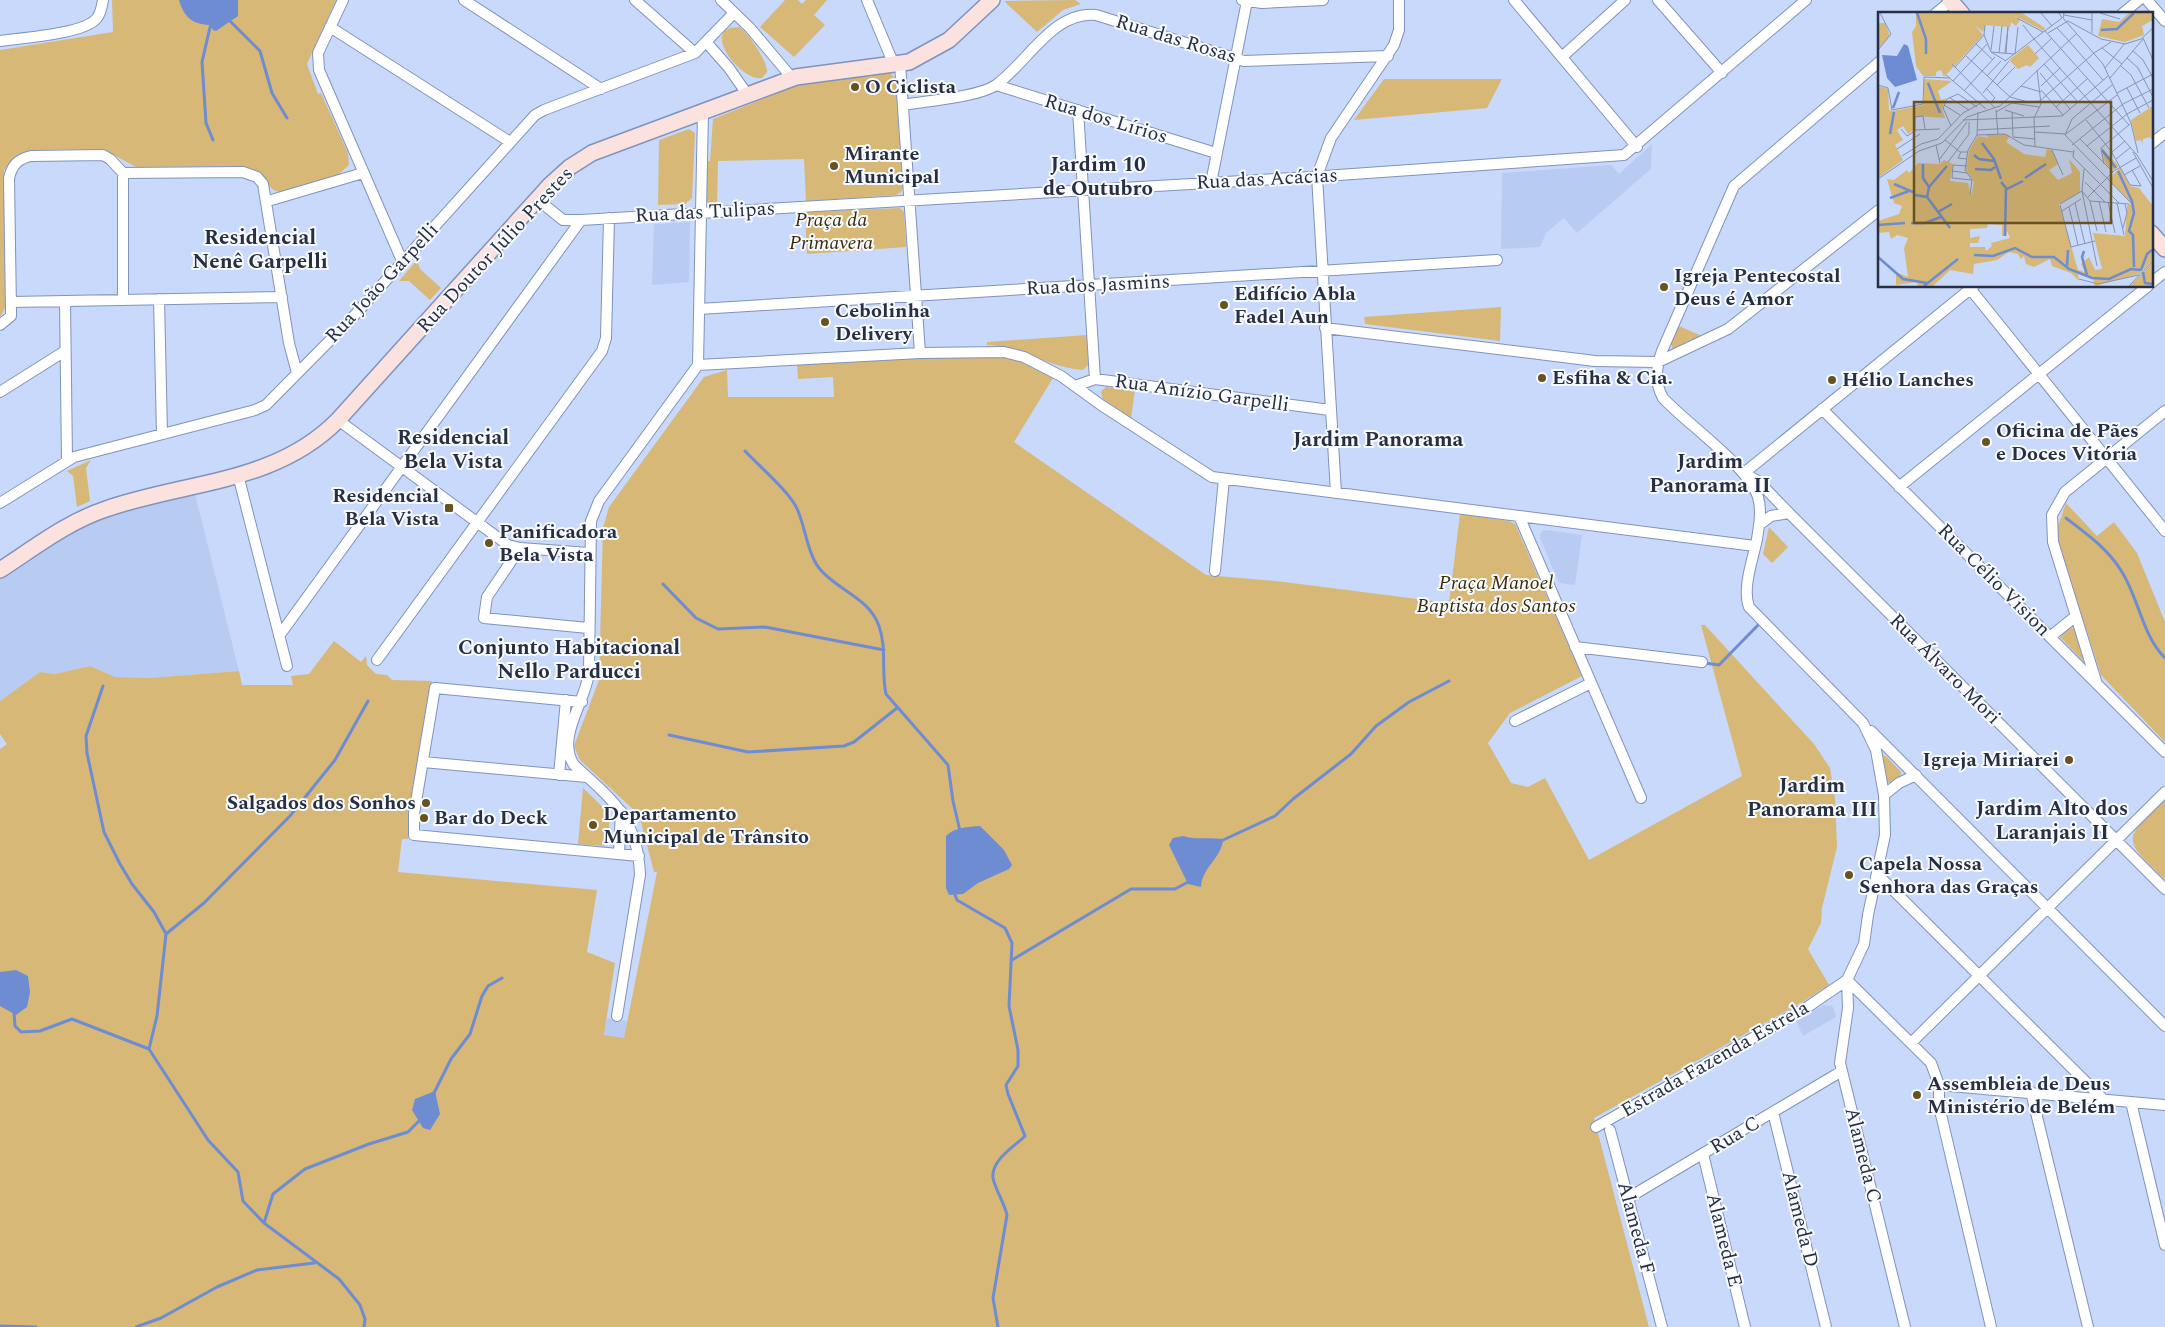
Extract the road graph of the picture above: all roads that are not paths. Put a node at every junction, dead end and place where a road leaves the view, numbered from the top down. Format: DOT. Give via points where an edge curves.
graph roads {
  1 [pos="103,0"];
  2 [pos="343,0"];
  3 [pos="464,0"];
  4 [pos="635,0"];
  5 [pos="720,0"];
  6 [pos="866,0"];
  7 [pos="992,0"];
  8 [pos="1323,0"];
  9 [pos="1399,0"];
  10 [pos="1514,0"];
  11 [pos="1625,0"];
  12 [pos="1658,0"];
  13 [pos="1950,0"];
  14 [pos="2139,0"];
  15 [pos="2147,0"];
  16 [pos="1247,1"];
  17 [pos="1804,1"];
  18 [pos="1937,12"];
  19 [pos="1960,12"];
  20 [pos="2124,12"];
  21 [pos="734,13"];
  22 [pos="2165,21"];
  23 [pos="330,27"];
  24 [pos="0,41"];
  25 [pos="708,42"];
  26 [pos="695,53"];
  27 [pos="1388,56"];
  28 [pos="1563,56"];
  29 [pos="1236,59"];
  30 [pos="1878,63"];
  31 [pos="897,65"];
  32 [pos="1722,72"];
  33 [pos="792,78"];
  34 [pos="996,85"];
  35 [pos="601,89"];
  36 [pos="747,94"];
  37 [pos="903,105"];
  38 [pos="1078,110"];
  39 [pos="703,111"];
  40 [pos="2165,133"];
  41 [pos="510,142"];
  42 [pos="2152,143"];
  43 [pos="1637,147"];
  44 [pos="1216,153"];
  45 [pos="123,173"];
  46 [pos="363,173"];
  47 [pos="1317,176"];
  48 [pos="1211,182"];
  49 [pos="1084,190"];
  50 [pos="537,199"];
  51 [pos="909,200"];
  52 [pos="268,201"];
  53 [pos="1878,211"];
  54 [pos="701,212"];
  55 [pos="609,218"];
  56 [pos="563,220"];
  57 [pos="581,220"];
  58 [pos="2152,234"];
  59 [pos="570,236"];
  60 [pos="2165,250"];
  61 [pos="1497,260"];
  62 [pos="402,263"];
  63 [pos="1322,271"];
  64 [pos="2165,272"];
  65 [pos="2152,282"];
  66 [pos="1090,285"];
  67 [pos="1970,288"];
  68 [pos="1972,288"];
  69 [pos="2146,288"];
  70 [pos="915,296"];
  71 [pos="282,297"];
  72 [pos="123,300"];
  73 [pos="159,300"];
  74 [pos="65,301"];
  75 [pos="11,302"];
  76 [pos="699,309"];
  77 [pos="0,325"];
  78 [pos="1326,328"];
  79 [pos="65,351"];
  80 [pos="920,353"];
  81 [pos="1658,362"];
  82 [pos="698,365"];
  83 [pos="297,373"];
  84 [pos="2038,374"];
  85 [pos="1095,378"];
  86 [pos="1075,386"];
  87 [pos="0,392"];
  88 [pos="1822,409"];
  89 [pos="1330,410"];
  90 [pos="2165,411"];
  91 [pos="338,420"];
  92 [pos="162,434"];
  93 [pos="2106,458"];
  94 [pos="67,460"];
  95 [pos="401,467"];
  96 [pos="1744,473"];
  97 [pos="238,475"];
  98 [pos="1224,479"];
  99 [pos="1899,487"];
  100 [pos="1336,493"];
  101 [pos="0,503"];
  102 [pos="1789,512"];
  103 [pos="1519,516"];
  104 [pos="477,523"];
  105 [pos="1759,526"];
  106 [pos="2165,531"];
  107 [pos="1755,546"];
  108 [pos="517,548"];
  109 [pos="590,553"];
  110 [pos="0,570"];
  111 [pos="1215,571"];
  112 [pos="2076,616"];
  113 [pos="588,628"];
  114 [pos="279,636"];
  115 [pos="2050,636"];
  116 [pos="1575,647"];
  117 [pos="377,660"];
  118 [pos="1702,662"];
  119 [pos="287,666"];
  120 [pos="2096,682"];
  121 [pos="1591,683"];
  122 [pos="566,700"];
  123 [pos="582,702"];
  124 [pos="1515,721"];
  125 [pos="1865,726"];
  126 [pos="2165,752"];
  127 [pos="423,762"];
  128 [pos="559,774"];
  129 [pos="1916,775"];
  130 [pos="587,777"];
  131 [pos="2165,792"];
  132 [pos="1884,795"];
  133 [pos="1641,798"];
  134 [pos="621,810"];
  135 [pos="2116,841"];
  136 [pos="619,854"];
  137 [pos="639,856"];
  138 [pos="1878,875"];
  139 [pos="2165,889"];
  140 [pos="2048,909"];
  141 [pos="1980,976"];
  142 [pos="1847,980"];
  143 [pos="617,1016"];
  144 [pos="2165,1026"];
  145 [pos="1911,1043"];
  146 [pos="1842,1071"];
  147 [pos="1939,1085"];
  148 [pos="2032,1092"];
  149 [pos="2102,1098"];
  150 [pos="2130,1102"];
  151 [pos="2165,1105"];
  152 [pos="1773,1112"];
  153 [pos="1596,1127"];
  154 [pos="1610,1130"];
  155 [pos="1703,1154"];
  156 [pos="1628,1198"];
  157 [pos="2165,1245"];
  158 [pos="1662,1327"];
  159 [pos="1745,1327"];
  160 [pos="1826,1327"];
  161 [pos="1905,1327"];
  162 [pos="1992,1327"];
  163 [pos="2088,1327"];
  1 -- 24 [label="street" via="97,19 88,25"];
  2 -- 23 [label="street"];
  3 -- 35 [label="street"];
  4 -- 26 [label="street"];
  5 -- 21 [label="street"];
  6 -- 31 [label="street"];
  7 -- 31 [label="street, Rua Doutor Júlio Prestes" via="949,40"];
  8 -- 16 [label="street"];
  9 -- 27 [label="street" via="1398,35"];
  10 -- 28 [label="street"];
  11 -- 28 [label="street"];
  12 -- 32 [label="street"];
  13 -- 18 [label="street"];
  13 -- 19 [label="street"];
  14 -- 20 [label="street"];
  15 -- 22 [label="street"];
  16 -- 29 [label="street"];
  17 -- 32 [label="street"];
  21 -- 25 [label="street, Rua João Garpelli"];
  21 -- 33 [label="street"];
  23 -- 41 [label="street"];
  23 -- 46 [label="street" via="318,53 318,70"];
  25 -- 26 [label="street, Rua João Garpelli"];
  25 -- 36 [label="street"];
  26 -- 35 [label="street, Rua João Garpelli"];
  27 -- 29 [label="street, Rua das Rosas"];
  27 -- 47 [label="street" via="1331,138"];
  28 -- 43 [label="street"];
  29 -- 34 [label="street, Rua das Rosas" via="1096,15 1080,14 1062,22"];
  29 -- 44 [label="street"];
  30 -- 81 [label="street" via="1734,186"];
  31 -- 33 [label="street, Rua Doutor Júlio Prestes"];
  31 -- 37 [label="street"];
  32 -- 43 [label="street"];
  33 -- 36 [label="street, Rua Doutor Júlio Prestes"];
  34 -- 37 [label="street, Rua das Rosas" via="974,93"];
  34 -- 38 [label="street, Rua dos Lírios"];
  35 -- 41 [label="street, Rua João Garpelli" via="544,110"];
  36 -- 39 [label="street, Rua Doutor Júlio Prestes"];
  37 -- 51 [label="street"];
  38 -- 44 [label="street, Rua dos Lírios"];
  38 -- 49 [label="street"];
  39 -- 50 [label="street, Rua Doutor Júlio Prestes" via="586,156 560,174"];
  39 -- 54 [label="street"];
  40 -- 42 [label="street"];
  41 -- 62 [label="street, Rua João Garpelli"];
  43 -- 47 [label="street, Rua das Acácias" via="1624,155"];
  44 -- 48 [label="street"];
  45 -- 52 [label="street" via="243,172 257,177 263,184"];
  45 -- 72 [label="street"];
  45 -- 75 [label="street" via="103,155 31,156 21,158 15,164 9,178"];
  46 -- 52 [label="street"];
  46 -- 62 [label="street"];
  47 -- 48 [label="street, Rua das Acácias"];
  47 -- 63 [label="street"];
  48 -- 49 [label="street, Rua das Acácias"];
  49 -- 51 [label="street, Rua das Acácias"];
  49 -- 66 [label="street"];
  50 -- 56 [label="street"];
  50 -- 91 [label="street, Rua Doutor Júlio Prestes"];
  51 -- 54 [label="street, Rua das Tulipas"];
  51 -- 70 [label="street"];
  52 -- 71 [label="street"];
  53 -- 81 [label="street" via="1734,324"];
  54 -- 55 [label="street, Rua das Tulipas"];
  54 -- 76 [label="street"];
  55 -- 57 [label="street, Rua das Tulipas"];
  55 -- 104 [label="street" via="604,347"];
  56 -- 57 [label="street, Rua das Tulipas"];
  56 -- 59 [label="street"];
  57 -- 59 [label="street"];
  58 -- 60 [label="street"];
  59 -- 95 [label="street"];
  61 -- 63 [label="street, Rua dos Jasmins"];
  62 -- 83 [label="street, Rua João Garpelli"];
  63 -- 66 [label="street, Rua dos Jasmins"];
  63 -- 78 [label="street"];
  64 -- 65 [label="street"];
  66 -- 70 [label="street, Rua dos Jasmins"];
  66 -- 85 [label="street"];
  67 -- 88 [label="street"];
  68 -- 84 [label="street"];
  69 -- 84 [label="street"];
  70 -- 76 [label="street, Rua dos Jasmins"];
  70 -- 80 [label="street"];
  71 -- 73 [label="street"];
  71 -- 83 [label="street"];
  72 -- 73 [label="street"];
  72 -- 74 [label="street"];
  73 -- 92 [label="street"];
  74 -- 75 [label="street"];
  74 -- 79 [label="street"];
  75 -- 77 [label="street" via="11,316"];
  76 -- 82 [label="street"];
  78 -- 81 [label="street" via="1594,361"];
  78 -- 89 [label="street"];
  79 -- 87 [label="street"];
  79 -- 94 [label="street"];
  80 -- 82 [label="street"];
  80 -- 86 [label="street" via="1004,352 1035,362"];
  81 -- 96 [label="street" via="1656,377 1663,398"];
  82 -- 109 [label="street" via="595,507"];
  83 -- 92 [label="street, Rua João Garpelli" via="261,408"];
  84 -- 93 [label="street"];
  84 -- 99 [label="street"];
  85 -- 86 [label="street, Rua Anízio Garpelli"];
  85 -- 89 [label="street, Rua Anízio Garpelli"];
  86 -- 98 [label="street" via="1202,472"];
  88 -- 96 [label="street"];
  88 -- 99 [label="street, Rua Célio Vision"];
  89 -- 100 [label="street"];
  90 -- 93 [label="street"];
  91 -- 95 [label="street"];
  91 -- 97 [label="street, Rua Doutor Júlio Prestes" via="298,453"];
  92 -- 94 [label="street, Rua João Garpelli"];
  93 -- 106 [label="street"];
  93 -- 112 [label="street" via="2064,492 2052,515 2053,542"];
  94 -- 101 [label="street, Rua João Garpelli"];
  95 -- 104 [label="street"];
  95 -- 114 [label="street"];
  96 -- 102 [label="street, Rua Álvaro Mori" via="1758,481"];
  96 -- 105 [label="street" via="1758,498"];
  97 -- 110 [label="street, Rua Doutor Júlio Prestes" via="139,499 88,516"];
  97 -- 114 [label="street"];
  98 -- 100 [label="street"];
  98 -- 111 [label="street"];
  99 -- 115 [label="street, Rua Célio Vision"];
  100 -- 103 [label="street"];
  102 -- 105 [label="street" via="1771,516"];
  102 -- 135 [label="street, Rua Álvaro Mori"];
  103 -- 107 [label="street"];
  103 -- 116 [label="street"];
  104 -- 108 [label="street"];
  104 -- 117 [label="street"];
  105 -- 107 [label="street"];
  107 -- 125 [label="street" via="1747,591 1749,607"];
  108 -- 109 [label="street"];
  108 -- 113 [label="street" via="487,597 484,618"];
  109 -- 113 [label="street"];
  112 -- 115 [label="street"];
  112 -- 120 [label="street"];
  113 -- 123 [label="street" via="589,673"];
  114 -- 119 [label="street"];
  115 -- 120 [label="street, Rua Célio Vision"];
  116 -- 118 [label="street"];
  116 -- 121 [label="street"];
  120 -- 126 [label="street, Rua Célio Vision"];
  121 -- 124 [label="street"];
  121 -- 133 [label="street"];
  122 -- 123 [label="street"];
  122 -- 127 [label="street" via="435,688"];
  122 -- 128 [label="street"];
  123 -- 130 [label="street" via="567,746 574,765"];
  125 -- 129 [label="street"];
  125 -- 132 [label="street" via="1876,750"];
  127 -- 128 [label="street"];
  127 -- 136 [label="street" via="414,814 414,835"];
  128 -- 130 [label="street"];
  129 -- 132 [label="street"];
  129 -- 140 [label="street"];
  130 -- 134 [label="street"];
  131 -- 135 [label="street"];
  132 -- 138 [label="street" via="1886,835"];
  134 -- 136 [label="street"];
  134 -- 137 [label="street" via="634,834"];
  135 -- 139 [label="street, Rua Álvaro Mori"];
  135 -- 140 [label="street"];
  136 -- 137 [label="street"];
  137 -- 143 [label="street" via="640,875"];
  138 -- 141 [label="street"];
  138 -- 142 [label="street" via="1862,949"];
  140 -- 141 [label="street"];
  140 -- 144 [label="street"];
  141 -- 145 [label="street"];
  141 -- 149 [label="street"];
  142 -- 145 [label="street"];
  142 -- 146 [label="street, Alameda C" via="1848,1008 1840,1059"];
  142 -- 153 [label="street, Estrada Fazenda Estrela"];
  145 -- 147 [label="street" via="1931,1063"];
  146 -- 152 [label="street, Rua C"];
  146 -- 161 [label="street, Alameda C"];
  147 -- 148 [label="street"];
  147 -- 162 [label="street" via="1939,1106"];
  148 -- 149 [label="street"];
  148 -- 163 [label="street"];
  149 -- 150 [label="street"];
  150 -- 151 [label="street"];
  150 -- 157 [label="street"];
  152 -- 155 [label="street, Rua C"];
  152 -- 160 [label="street, Alameda D"];
  154 -- 156 [label="street, Alameda F"];
  155 -- 156 [label="street, Rua C"];
  155 -- 159 [label="street, Alameda E"];
  156 -- 158 [label="street, Alameda F"];
}
